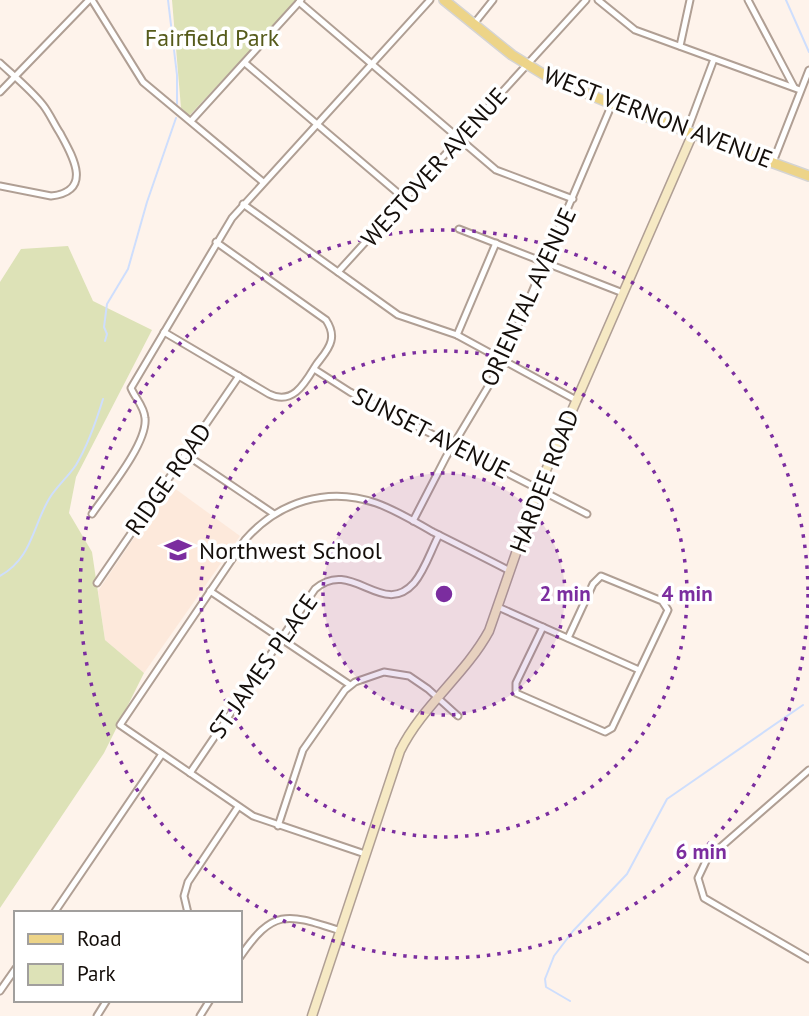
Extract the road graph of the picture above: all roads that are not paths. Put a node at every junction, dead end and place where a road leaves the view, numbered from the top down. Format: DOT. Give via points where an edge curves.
graph roads {
  1 [pos="90,0"];
  2 [pos="430,0"];
  3 [pos="444,0"];
  4 [pos="493,0"];
  5 [pos="586,0"];
  6 [pos="598,0"];
  7 [pos="690,0"];
  8 [pos="748,0"];
  9 [pos="300,1"];
  10 [pos="473,25"];
  11 [pos="680,46"];
  12 [pos="714,59"];
  13 [pos="245,62"];
  14 [pos="0,63"];
  15 [pos="372,64"];
  16 [pos="526,65"];
  17 [pos="809,70"];
  18 [pos="14,77"];
  19 [pos="797,89"];
  20 [pos="0,92"];
  21 [pos="612,104"];
  22 [pos="191,121"];
  23 [pos="317,124"];
  24 [pos="690,132"];
  25 [pos="460,138"];
  26 [pos="774,162"];
  27 [pos="809,176"];
  28 [pos="263,183"];
  29 [pos="0,186"];
  30 [pos="405,199"];
  31 [pos="573,199"];
  32 [pos="243,204"];
  33 [pos="459,229"];
  34 [pos="216,242"];
  35 [pos="496,243"];
  36 [pos="545,263"];
  37 [pos="338,272"];
  38 [pos="623,293"];
  39 [pos="164,332"];
  40 [pos="457,335"];
  41 [pos="503,360"];
  42 [pos="314,369"];
  43 [pos="239,376"];
  44 [pos="576,400"];
  45 [pos="453,445"];
  46 [pos="186,454"];
  47 [pos="538,489"];
  48 [pos="274,513"];
  49 [pos="92,514"];
  50 [pos="587,514"];
  51 [pos="413,521"];
  52 [pos="439,535"];
  53 [pos="510,571"];
  54 [pos="97,583"];
  55 [pos="210,591"];
  56 [pos="498,607"];
  57 [pos="543,627"];
  58 [pos="280,638"];
  59 [pos="568,638"];
  60 [pos="639,670"];
  61 [pos="350,685"];
  62 [pos="437,698"];
  63 [pos="458,716"];
  64 [pos="162,754"];
  65 [pos="809,770"];
  66 [pos="190,773"];
  67 [pos="239,807"];
  68 [pos="278,826"];
  69 [pos="365,854"];
  70 [pos="55,911"];
  71 [pos="188,911"];
  72 [pos="341,931"];
  73 [pos="242,953"];
  74 [pos="809,958"];
  75 [pos="14,971"];
  76 [pos="0,991"];
  77 [pos="312,1016"];
  1 -- 18 [label="street"];
  1 -- 22 [label="street" via="140,79"];
  2 -- 15 [label="street"];
  3 -- 10 [label="main road, WEST VERNON AVENUE"];
  4 -- 10 [label="street"];
  5 -- 16 [label="street, WESTOVER AVENUE"];
  6 -- 11 [label="street" via="635,30"];
  7 -- 11 [label="street"];
  8 -- 19 [label="street"];
  9 -- 13 [label="street"];
  9 -- 15 [label="street"];
  10 -- 16 [label="main road, WEST VERNON AVENUE"];
  11 -- 12 [label="street"];
  12 -- 19 [label="street"];
  12 -- 24 [label="street, HARDEE ROAD"];
  13 -- 22 [label="street"];
  13 -- 23 [label="street"];
  14 -- 18 [label="street"];
  15 -- 23 [label="street"];
  15 -- 25 [label="street"];
  16 -- 21 [label="main road, WEST VERNON AVENUE"];
  16 -- 25 [label="street, WESTOVER AVENUE"];
  17 -- 19 [label="street"];
  18 -- 20 [label="street"];
  18 -- 29 [label="street" via="42,104 77,171 72,186 59,195"];
  19 -- 26 [label="street"];
  21 -- 24 [label="main road, WEST VERNON AVENUE"];
  21 -- 31 [label="street, ORIENTAL AVENUE"];
  22 -- 28 [label="street"];
  23 -- 28 [label="street"];
  23 -- 30 [label="street"];
  24 -- 26 [label="main road, WEST VERNON AVENUE"];
  24 -- 38 [label="street, HARDEE ROAD"];
  25 -- 30 [label="street, WESTOVER AVENUE"];
  25 -- 31 [label="street" via="496,170"];
  26 -- 27 [label="main road, WEST VERNON AVENUE"];
  28 -- 32 [label="street"];
  30 -- 37 [label="street, WESTOVER AVENUE"];
  31 -- 36 [label="street, ORIENTAL AVENUE"];
  32 -- 34 [label="street"];
  32 -- 37 [label="street"];
  33 -- 35 [label="street"];
  34 -- 39 [label="street"];
  34 -- 42 [label="street" via="326,320 331,342"];
  35 -- 36 [label="street"];
  35 -- 40 [label="street"];
  36 -- 38 [label="street"];
  36 -- 41 [label="street, ORIENTAL AVENUE"];
  37 -- 40 [label="street" via="398,315"];
  38 -- 44 [label="street, HARDEE ROAD"];
  39 -- 43 [label="street"];
  39 -- 49 [label="street" via="131,387 144,412 144,434"];
  40 -- 41 [label="street"];
  41 -- 44 [label="street"];
  41 -- 45 [label="street, ORIENTAL AVENUE"];
  42 -- 43 [label="street" via="300,389 286,397 275,397"];
  42 -- 45 [label="street, SUNSET AVENUE"];
  43 -- 46 [label="street, RIDGE ROAD"];
  44 -- 47 [label="street, HARDEE ROAD"];
  45 -- 47 [label="street, SUNSET AVENUE"];
  45 -- 51 [label="street, ORIENTAL AVENUE"];
  46 -- 48 [label="street"];
  46 -- 54 [label="street, RIDGE ROAD"];
  47 -- 50 [label="street, SUNSET AVENUE"];
  47 -- 53 [label="street, HARDEE ROAD"];
  48 -- 51 [label="street" via="302,501 347,496 377,503"];
  48 -- 55 [label="street" via="245,540"];
  51 -- 52 [label="street"];
  52 -- 53 [label="street"];
  52 -- 58 [label="street, ST JAMES PLACE" via="416,581 407,589 383,594 350,580 325,581"];
  53 -- 56 [label="street, HARDEE ROAD"];
  55 -- 58 [label="street"];
  55 -- 64 [label="street" via="120,725"];
  56 -- 57 [label="street"];
  56 -- 62 [label="street, HARDEE ROAD" via="484,640"];
  57 -- 59 [label="street"];
  57 -- 60 [label="street" via="516,683 516,693 601,732 612,727"];
  58 -- 61 [label="street"];
  58 -- 66 [label="street, ST JAMES PLACE"];
  59 -- 60 [label="street"];
  59 -- 60 [label="street" via="593,583 601,576 662,601 667,613"];
  61 -- 62 [label="street" via="375,674 403,674"];
  61 -- 68 [label="street" via="303,750"];
  62 -- 63 [label="street"];
  62 -- 69 [label="street, HARDEE ROAD" via="400,751"];
  64 -- 66 [label="street"];
  64 -- 70 [label="street"];
  65 -- 74 [label="street" via="707,859 698,878 704,898"];
  66 -- 67 [label="street"];
  67 -- 68 [label="street"];
  67 -- 71 [label="street" via="188,882 184,896"];
  68 -- 69 [label="street"];
  69 -- 72 [label="street, HARDEE ROAD"];
  72 -- 73 [label="street" via="300,918 281,919 261,929"];
  72 -- 77 [label="street, HARDEE ROAD"];
  75 -- 76 [label="street"];
}
